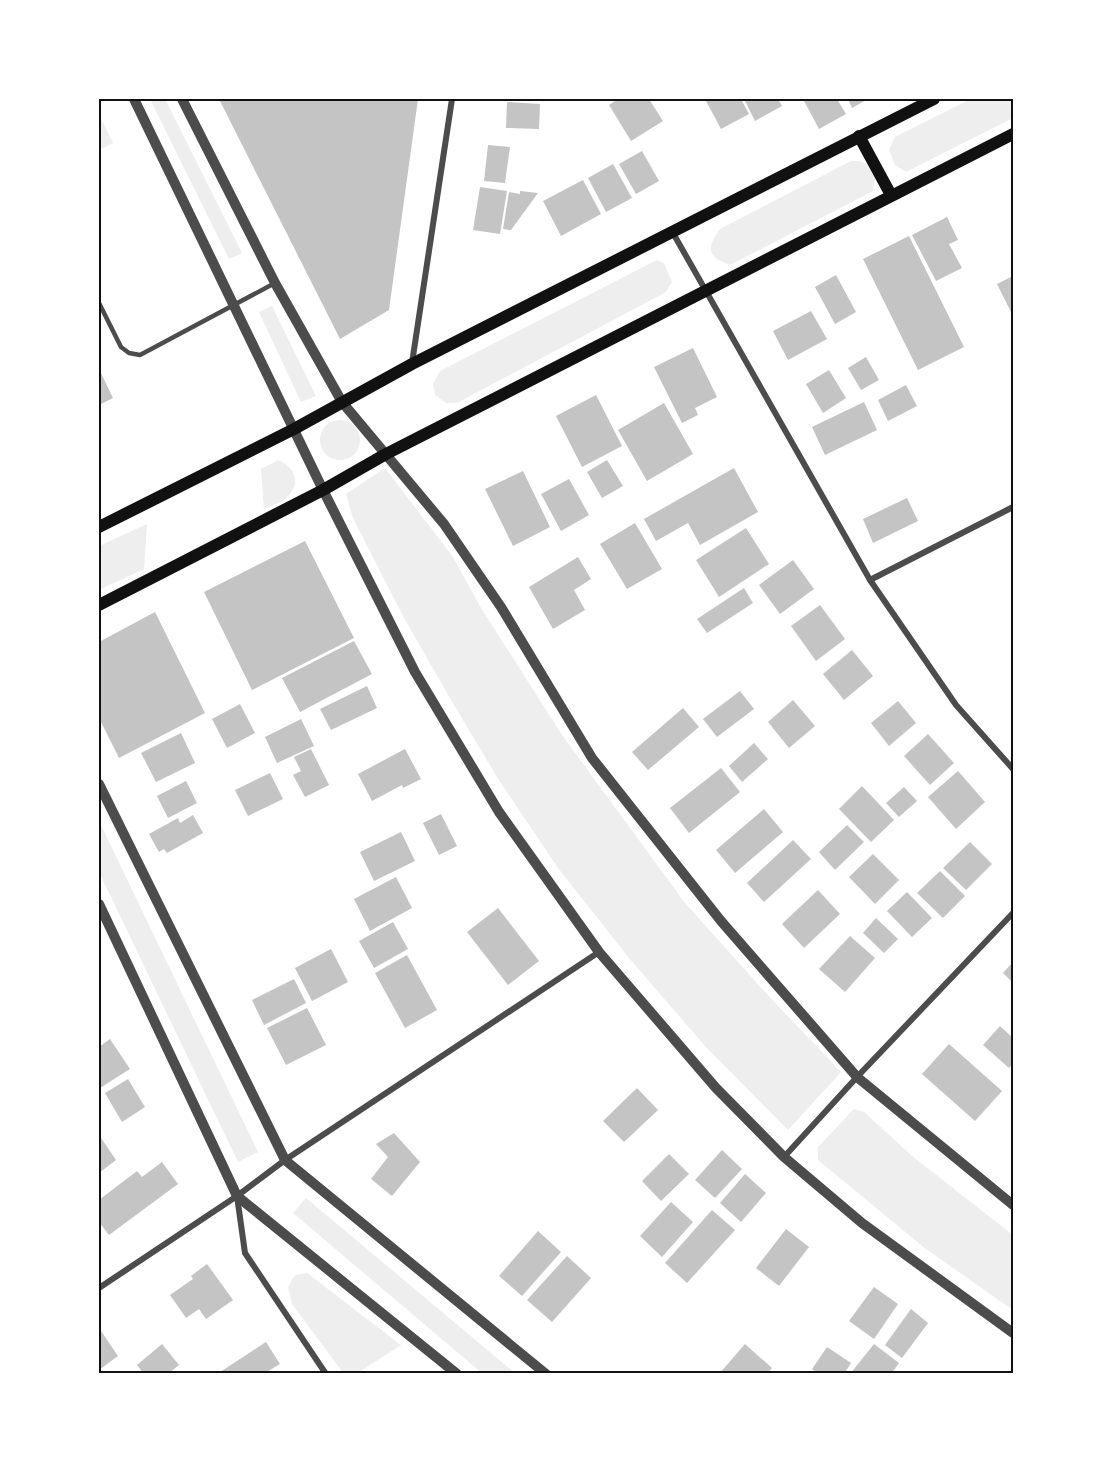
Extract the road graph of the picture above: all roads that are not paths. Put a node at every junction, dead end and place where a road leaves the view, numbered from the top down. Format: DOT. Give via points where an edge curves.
graph roads {
  1 [pos="134,99"];
  2 [pos="182,99"];
  3 [pos="452,99"];
  4 [pos="934,99"];
  5 [pos="1013,134"];
  6 [pos="859,136"];
  7 [pos="891,195"];
  8 [pos="673,232"];
  9 [pos="275,283"];
  10 [pos="705,291"];
  11 [pos="99,303"];
  12 [pos="234,306"];
  13 [pos="412,364"];
  14 [pos="342,402"];
  15 [pos="294,429"];
  16 [pos="386,454"];
  17 [pos="323,490"];
  18 [pos="1013,507"];
  19 [pos="99,527"];
  20 [pos="870,580"];
  21 [pos="99,605"];
  22 [pos="1013,769"];
  23 [pos="99,784"];
  24 [pos="99,904"];
  25 [pos="1013,913"];
  26 [pos="599,952"];
  27 [pos="857,1077"];
  28 [pos="784,1157"];
  29 [pos="285,1160"];
  30 [pos="237,1196"];
  31 [pos="1013,1205"];
  32 [pos="99,1288"];
  33 [pos="1013,1334"];
  34 [pos="326,1374"];
  35 [pos="457,1374"];
  36 [pos="546,1374"];
  1 -- 12 [label="street"];
  2 -- 9 [label="street"];
  3 -- 13 [label="street"];
  4 -- 6 [label="main road"];
  5 -- 7 [label="main road"];
  6 -- 7 [label="main road"];
  6 -- 8 [label="main road"];
  7 -- 10 [label="main road"];
  8 -- 10 [label="street"];
  8 -- 13 [label="main road"];
  9 -- 12 [label="lane"];
  9 -- 14 [label="street"];
  10 -- 16 [label="main road"];
  10 -- 20 [label="street"];
  11 -- 12 [label="lane" via="121,347 140,355"];
  12 -- 15 [label="street"];
  13 -- 14 [label="main road"];
  14 -- 15 [label="main road"];
  14 -- 16 [label="street"];
  15 -- 17 [label="street"];
  15 -- 19 [label="main road"];
  16 -- 17 [label="main road"];
  16 -- 27 [label="street" via="444,524 592,758 721,921"];
  17 -- 21 [label="main road"];
  17 -- 26 [label="street" via="415,672 499,812"];
  18 -- 20 [label="street"];
  20 -- 22 [label="street" via="956,705"];
  23 -- 29 [label="street"];
  24 -- 30 [label="street"];
  25 -- 27 [label="street"];
  26 -- 28 [label="street" via="716,1088"];
  26 -- 29 [label="street"];
  27 -- 28 [label="street"];
  27 -- 31 [label="street"];
  28 -- 33 [label="street" via="862,1223"];
  29 -- 30 [label="street"];
  29 -- 36 [label="street"];
  30 -- 32 [label="street"];
  30 -- 34 [label="street" via="245,1253"];
  30 -- 35 [label="street"];
}
